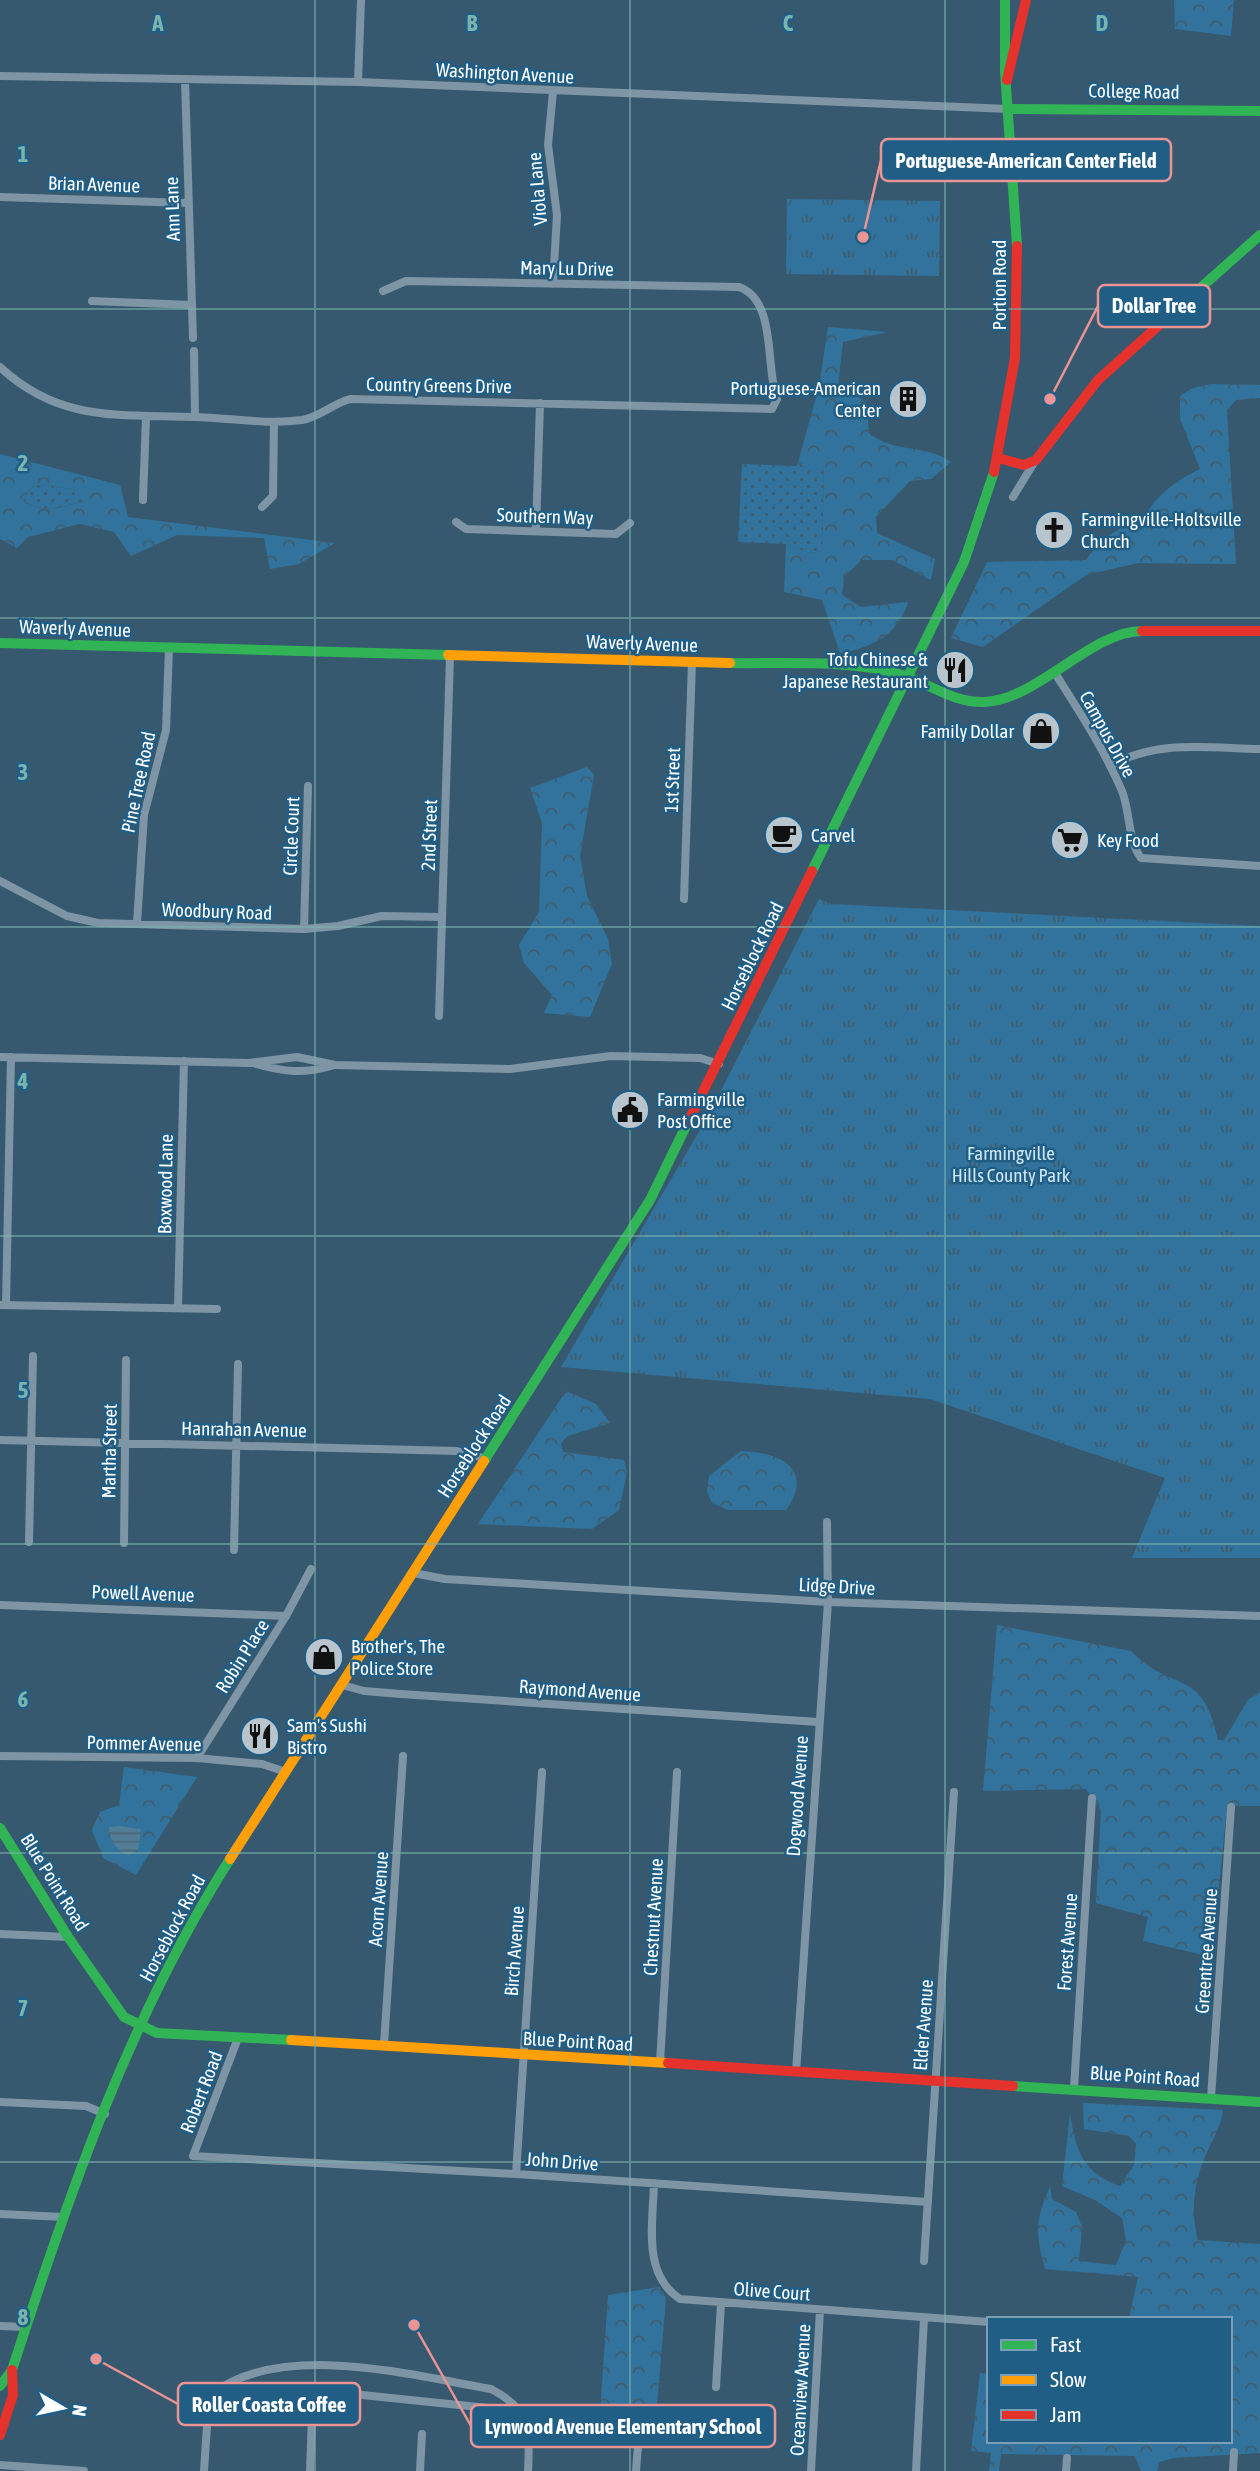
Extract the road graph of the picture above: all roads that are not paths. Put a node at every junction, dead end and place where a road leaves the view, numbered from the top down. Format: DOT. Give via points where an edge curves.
graph roads {
  1 [pos="361,0"];
  2 [pos="1002,0"];
  3 [pos="1027,0"];
  4 [pos="0,76"];
  5 [pos="185,80"];
  6 [pos="1007,80"];
  7 [pos="358,82"];
  8 [pos="553,91"];
  9 [pos="1009,109"];
  10 [pos="1260,111"];
  11 [pos="0,197"];
  12 [pos="187,203"];
  13 [pos="1260,235"];
  14 [pos="553,284"];
  15 [pos="383,291"];
  16 [pos="751,291"];
  17 [pos="92,301"];
  18 [pos="191,305"];
  19 [pos="192,338"];
  20 [pos="194,351"];
  21 [pos="0,367"];
  22 [pos="540,403"];
  23 [pos="146,417"];
  24 [pos="195,417"];
  25 [pos="274,422"];
  26 [pos="998,458"];
  27 [pos="1035,460"];
  28 [pos="1013,497"];
  29 [pos="143,500"];
  30 [pos="262,507"];
  31 [pos="456,522"];
  32 [pos="631,523"];
  33 [pos="536,530"];
  34 [pos="972,541"];
  35 [pos="1260,631"];
  36 [pos="0,643"];
  37 [pos="169,648"];
  38 [pos="450,656"];
  39 [pos="692,662"];
  40 [pos="1055,673"];
  41 [pos="909,677"];
  42 [pos="1260,749"];
  43 [pos="1110,766"];
  44 [pos="308,786"];
  45 [pos="1260,866"];
  46 [pos="0,881"];
  47 [pos="684,899"];
  48 [pos="442,917"];
  49 [pos="137,923"];
  50 [pos="304,929"];
  51 [pos="439,1016"];
  52 [pos="0,1057"];
  53 [pos="10,1057"];
  54 [pos="184,1061"];
  55 [pos="249,1063"];
  56 [pos="719,1064"];
  57 [pos="335,1065"];
  58 [pos="3,1305"];
  59 [pos="178,1308"];
  60 [pos="217,1309"];
  61 [pos="33,1356"];
  62 [pos="126,1360"];
  63 [pos="238,1364"];
  64 [pos="0,1440"];
  65 [pos="32,1441"];
  66 [pos="123,1443"];
  67 [pos="236,1445"];
  68 [pos="487,1459"];
  69 [pos="827,1522"];
  70 [pos="29,1542"];
  71 [pos="124,1543"];
  72 [pos="234,1550"];
  73 [pos="311,1569"];
  74 [pos="413,1573"];
  75 [pos="828,1602"];
  76 [pos="0,1605"];
  77 [pos="286,1616"];
  78 [pos="1260,1616"];
  79 [pos="342,1685"];
  80 [pos="818,1722"];
  81 [pos="0,1756"];
  82 [pos="403,1756"];
  83 [pos="197,1758"];
  84 [pos="286,1772"];
  85 [pos="542,1772"];
  86 [pos="677,1772"];
  87 [pos="954,1792"];
  88 [pos="1092,1798"];
  89 [pos="1231,1807"];
  90 [pos="0,1828"];
  91 [pos="0,1934"];
  92 [pos="68,1937"];
  93 [pos="141,2026"];
  94 [pos="238,2038"];
  95 [pos="384,2045"];
  96 [pos="522,2056"];
  97 [pos="660,2063"];
  98 [pos="796,2072"];
  99 [pos="936,2082"];
  100 [pos="1074,2088"];
  101 [pos="1211,2098"];
  102 [pos="0,2102"];
  103 [pos="1260,2102"];
  104 [pos="105,2114"];
  105 [pos="193,2156"];
  106 [pos="516,2174"];
  107 [pos="654,2183"];
  108 [pos="928,2202"];
  109 [pos="0,2214"];
  110 [pos="64,2217"];
  111 [pos="924,2261"];
  112 [pos="721,2304"];
  113 [pos="820,2310"];
  114 [pos="924,2318"];
  115 [pos="987,2322"];
  116 [pos="0,2326"];
  117 [pos="25,2327"];
  118 [pos="12,2370"];
  119 [pos="0,2386"];
  120 [pos="716,2387"];
  121 [pos="213,2393"];
  122 [pos="518,2412"];
  123 [pos="312,2416"];
  124 [pos="639,2433"];
  125 [pos="422,2434"];
  126 [pos="0,2435"];
  127 [pos="1234,2452"];
  128 [pos="1067,2458"];
  129 [pos="0,2465"];
  130 [pos="84,2471"];
  131 [pos="204,2471"];
  132 [pos="310,2471"];
  133 [pos="420,2471"];
  134 [pos="528,2471"];
  135 [pos="636,2471"];
  136 [pos="811,2471"];
  137 [pos="916,2471"];
  138 [pos="1066,2471"];
  139 [pos="1233,2471"];
  1 -- 7 [label="street"];
  2 -- 6 [label="main road, Portion Road"];
  3 -- 6 [label="main road"];
  4 -- 5 [label="street, Washington Avenue"];
  5 -- 7 [label="street, Washington Avenue"];
  5 -- 12 [label="street, Ann Lane"];
  6 -- 9 [label="main road, Portion Road"];
  7 -- 8 [label="street, Washington Avenue"];
  8 -- 9 [label="street, Washington Avenue"];
  8 -- 14 [label="street, Viola Lane" via="548,145 557,215"];
  9 -- 10 [label="main road, College Road"];
  9 -- 26 [label="main road, Portion Road" via="1018,311 1014,373"];
  11 -- 12 [label="street, Brian Avenue"];
  12 -- 18 [label="street, Ann Lane"];
  13 -- 27 [label="main road" via="1098,380"];
  14 -- 15 [label="street, Mary Lu Drive" via="406,281"];
  14 -- 16 [label="street, Mary Lu Drive" via="739,287"];
  16 -- 22 [label="street, Country Greens Drive" via="760,302 771,362 771,384 777,399 772,408"];
  17 -- 18 [label="street"];
  18 -- 19 [label="street, Ann Lane"];
  20 -- 24 [label="street"];
  21 -- 23 [label="street, Country Greens Drive" via="38,396 70,409"];
  22 -- 25 [label="street, Country Greens Drive" via="350,400 332,403 304,420"];
  22 -- 33 [label="street"];
  23 -- 24 [label="street, Country Greens Drive"];
  23 -- 29 [label="street"];
  24 -- 25 [label="street, Country Greens Drive"];
  25 -- 30 [label="street" via="273,496"];
  26 -- 27 [label="main road" via="1024,465"];
  26 -- 34 [label="main road, Portion Road"];
  27 -- 28 [label="street"];
  31 -- 33 [label="street, Southern Way" via="466,529"];
  32 -- 33 [label="street, Southern Way" via="616,534"];
  34 -- 41 [label="main road, Horseblock Road"];
  35 -- 40 [label="main road, Waverly Avenue" via="1134,631"];
  36 -- 37 [label="main road, Waverly Avenue"];
  37 -- 38 [label="main road, Waverly Avenue"];
  37 -- 49 [label="street, Pine Tree Road" via="166,730 144,815"];
  38 -- 39 [label="main road, Waverly Avenue"];
  38 -- 48 [label="street, 2nd Street"];
  39 -- 41 [label="main road, Waverly Avenue" via="858,666"];
  39 -- 47 [label="street, 1st Street"];
  40 -- 41 [label="main road, Waverly Avenue" via="1007,698 984,702 961,699"];
  40 -- 43 [label="street, Campus Drive"];
  41 -- 56 [label="main road, Horseblock Road"];
  42 -- 43 [label="street" via="1167,747 1128,756"];
  43 -- 45 [label="street, Campus Drive" via="1126,801 1135,851 1141,858"];
  44 -- 50 [label="street, Circle Court"];
  46 -- 49 [label="street, Woodbury Road" via="67,916 98,923"];
  48 -- 50 [label="street, Woodbury Road" via="382,916"];
  48 -- 51 [label="street, 2nd Street"];
  49 -- 50 [label="street, Woodbury Road"];
  52 -- 53 [label="street"];
  53 -- 54 [label="street"];
  53 -- 58 [label="street"];
  54 -- 55 [label="street"];
  54 -- 59 [label="street, Boxwood Lane"];
  55 -- 57 [label="street" via="297,1057"];
  55 -- 57 [label="street" via="292,1073"];
  56 -- 57 [label="street" via="690,1058 611,1056 510,1069"];
  56 -- 68 [label="main road, Horseblock Road" via="632,1231"];
  58 -- 59 [label="street"];
  59 -- 60 [label="street"];
  61 -- 65 [label="street"];
  62 -- 66 [label="street, Martha Street"];
  63 -- 67 [label="street"];
  64 -- 65 [label="street, Hanrahan Avenue"];
  65 -- 66 [label="street, Hanrahan Avenue"];
  65 -- 70 [label="street"];
  66 -- 67 [label="street, Hanrahan Avenue"];
  66 -- 71 [label="street, Martha Street"];
  67 -- 68 [label="street, Hanrahan Avenue" via="457,1451"];
  67 -- 72 [label="street"];
  68 -- 74 [label="main road, Horseblock Road"];
  69 -- 75 [label="street, Dogwood Avenue"];
  73 -- 77 [label="street, Robin Place"];
  74 -- 75 [label="street, Lidge Drive" via="444,1579"];
  74 -- 79 [label="main road, Horseblock Road"];
  75 -- 78 [label="street, Lidge Drive"];
  75 -- 80 [label="street, Dogwood Avenue"];
  76 -- 77 [label="street, Powell Avenue"];
  77 -- 83 [label="street, Robin Place"];
  79 -- 80 [label="street, Raymond Avenue" via="401,1694"];
  79 -- 84 [label="main road, Horseblock Road"];
  80 -- 98 [label="street, Dogwood Avenue"];
  81 -- 83 [label="street, Pommer Avenue"];
  82 -- 95 [label="street, Acorn Avenue"];
  83 -- 84 [label="street, Pommer Avenue" via="262,1764"];
  84 -- 93 [label="main road, Horseblock Road" via="191,1924"];
  85 -- 96 [label="street, Birch Avenue"];
  86 -- 97 [label="street, Chestnut Avenue"];
  87 -- 99 [label="street, Elder Avenue"];
  88 -- 100 [label="street, Forest Avenue"];
  89 -- 101 [label="street, Greentree Avenue"];
  90 -- 92 [label="main road, Blue Point Road"];
  91 -- 92 [label="street"];
  92 -- 93 [label="main road, Blue Point Road" via="124,2017"];
  93 -- 94 [label="main road, Blue Point Road" via="157,2033"];
  93 -- 104 [label="main road, Horseblock Road"];
  94 -- 95 [label="main road, Blue Point Road"];
  94 -- 105 [label="street, Robert Road"];
  95 -- 96 [label="main road, Blue Point Road"];
  96 -- 97 [label="main road, Blue Point Road"];
  96 -- 106 [label="street, Birch Avenue"];
  97 -- 98 [label="main road, Blue Point Road"];
  98 -- 99 [label="main road, Blue Point Road"];
  99 -- 100 [label="main road, Blue Point Road"];
  99 -- 108 [label="street, Elder Avenue"];
  100 -- 101 [label="main road, Blue Point Road"];
  101 -- 103 [label="main road, Blue Point Road"];
  102 -- 104 [label="street" via="86,2106"];
  104 -- 110 [label="main road, Horseblock Road"];
  105 -- 106 [label="street, John Drive"];
  106 -- 107 [label="street, John Drive"];
  107 -- 108 [label="street, John Drive"];
  107 -- 112 [label="street, Olive Court" via="654,2268 661,2283 680,2299"];
  108 -- 111 [label="street, Elder Avenue"];
  109 -- 110 [label="street"];
  110 -- 117 [label="main road, Horseblock Road"];
  112 -- 113 [label="street, Olive Court"];
  112 -- 120 [label="street"];
  113 -- 114 [label="street, Olive Court"];
  113 -- 136 [label="street, Oceanview Avenue"];
  114 -- 115 [label="street, Olive Court"];
  114 -- 137 [label="street"];
  116 -- 117 [label="street"];
  117 -- 118 [label="main road, Horseblock Road"];
  118 -- 119 [label="main road, Horseblock Road"];
  118 -- 126 [label="main road, Horseblock Road" via="13,2395"];
  121 -- 122 [label="street" via="234,2389 333,2392"];
  121 -- 122 [label="street" via="236,2378 270,2369 334,2365 491,2389 513,2400"];
  121 -- 131 [label="street"];
  122 -- 134 [label="street" via="528,2428"];
  123 -- 132 [label="street"];
  124 -- 135 [label="street"];
  125 -- 133 [label="street"];
  127 -- 139 [label="street"];
  128 -- 138 [label="street"];
  129 -- 130 [label="street"];
}
